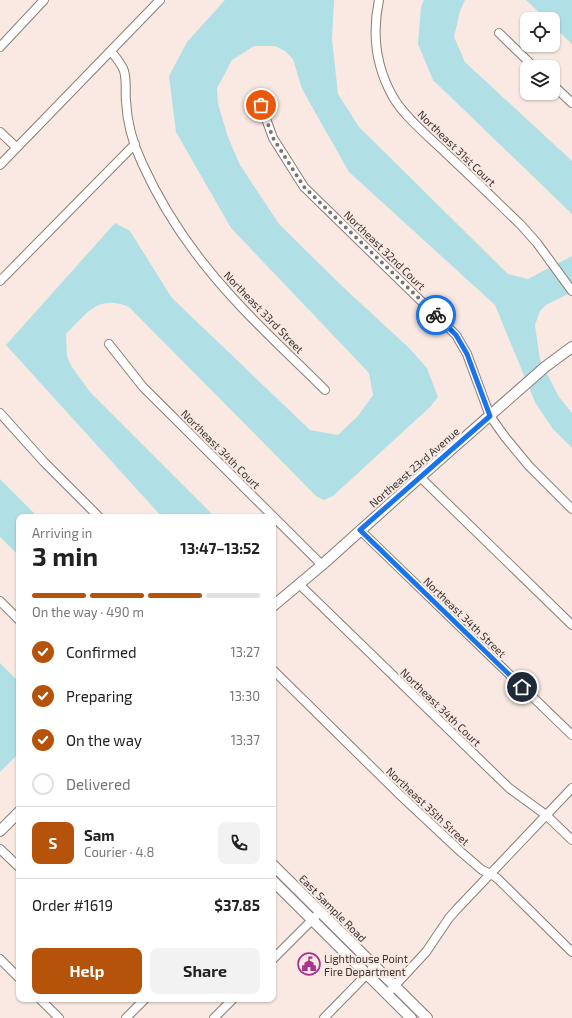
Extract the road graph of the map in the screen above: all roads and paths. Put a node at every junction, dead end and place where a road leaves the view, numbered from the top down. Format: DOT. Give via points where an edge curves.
graph roads {
  1 [pos="44,0"];
  2 [pos="379,0"];
  3 [pos="157,1"];
  4 [pos="499,33"];
  5 [pos="0,47"];
  6 [pos="111,51"];
  7 [pos="527,60"];
  8 [pos="560,92"];
  9 [pos="264,97"];
  10 [pos="572,103"];
  11 [pos="0,132"];
  12 [pos="135,144"];
  13 [pos="16,148"];
  14 [pos="0,165"];
  15 [pos="0,281"];
  16 [pos="572,291"];
  17 [pos="109,344"];
  18 [pos="572,347"];
  19 [pos="325,390"];
  20 [pos="0,413"];
  21 [pos="490,416"];
  22 [pos="420,477"];
  23 [pos="572,509"];
  24 [pos="96,514"];
  25 [pos="271,514"];
  26 [pos="276,519"];
  27 [pos="360,530"];
  28 [pos="322,565"];
  29 [pos="300,585"];
  30 [pos="0,601"];
  31 [pos="276,604"];
  32 [pos="16,617"];
  33 [pos="572,625"];
  34 [pos="276,673"];
  35 [pos="572,735"];
  36 [pos="572,788"];
  37 [pos="16,815"];
  38 [pos="546,815"];
  39 [pos="0,831"];
  40 [pos="572,840"];
  41 [pos="0,849"];
  42 [pos="16,864"];
  43 [pos="276,870"];
  44 [pos="491,874"];
  45 [pos="276,884"];
  46 [pos="320,912"];
  47 [pos="312,921"];
  48 [pos="572,952"];
  49 [pos="276,956"];
  50 [pos="0,960"];
  51 [pos="375,966"];
  52 [pos="367,974"];
  53 [pos="16,975"];
  54 [pos="394,986"];
  55 [pos="387,994"];
  56 [pos="43,1002"];
  57 [pos="142,1002"];
  58 [pos="230,1002"];
  59 [pos="56,1017"];
  60 [pos="126,1018"];
  61 [pos="214,1018"];
  62 [pos="324,1018"];
  63 [pos="411,1018"];
  64 [pos="427,1018"];
  1 -- 5 [label="street"];
  2 -- 16 [label="street, Northeast 31st Court" via="375,33 377,54 393,98 411,119 521,225"];
  3 -- 6 [label="street"];
  4 -- 7 [label="street"];
  6 -- 12 [label="street, Northeast 33rd Street" via="124,69 128,116"];
  6 -- 13 [label="street"];
  8 -- 10 [label="street"];
  9 -- 21 [label="street, Northeast 32nd Court" via="261,105 273,138 304,187 456,335 467,354"];
  11 -- 13 [label="street"];
  12 -- 15 [label="street"];
  12 -- 19 [label="street, Northeast 33rd Street" via="160,199 191,247 232,298"];
  13 -- 14 [label="street"];
  17 -- 25 [label="street, Northeast 34th Court" via="143,387"];
  18 -- 21 [label="street, Northeast 23rd Avenue" via="545,367"];
  20 -- 24 [label="street"];
  21 -- 22 [label="street, Northeast 23rd Avenue"];
  21 -- 23 [label="street, Northeast 32nd Court" via="520,456"];
  22 -- 27 [label="street, Northeast 23rd Avenue"];
  22 -- 33 [label="street"];
  26 -- 28 [label="street, Northeast 34th Court"];
  27 -- 28 [label="street, Northeast 23rd Avenue"];
  27 -- 35 [label="street, Northeast 34th Street"];
  28 -- 29 [label="street, Northeast 23rd Avenue"];
  29 -- 31 [label="street, Northeast 23rd Avenue"];
  29 -- 38 [label="street, Northeast 34th Court" via="509,788"];
  30 -- 32 [label="street"];
  34 -- 44 [label="street, Northeast 35th Street" via="455,847 482,870"];
  36 -- 38 [label="street"];
  37 -- 39 [label="street"];
  38 -- 40 [label="street, Northeast 34th Court"];
  38 -- 44 [label="street"];
  41 -- 42 [label="street"];
  43 -- 46 [label="street, East Sample Road"];
  44 -- 48 [label="street, Northeast 35th Street"];
  44 -- 54 [label="street" via="449,918 426,952"];
  45 -- 47 [label="street"];
  46 -- 47 [label="street"];
  46 -- 51 [label="street, East Sample Road"];
  47 -- 49 [label="street"];
  47 -- 52 [label="street"];
  50 -- 53 [label="street"];
  51 -- 52 [label="street"];
  51 -- 54 [label="street, East Sample Road"];
  52 -- 55 [label="street"];
  52 -- 62 [label="street"];
  54 -- 55 [label="street"];
  54 -- 64 [label="street, East Sample Road"];
  55 -- 63 [label="street"];
  56 -- 59 [label="street"];
  57 -- 60 [label="street"];
  58 -- 61 [label="street"];
}
